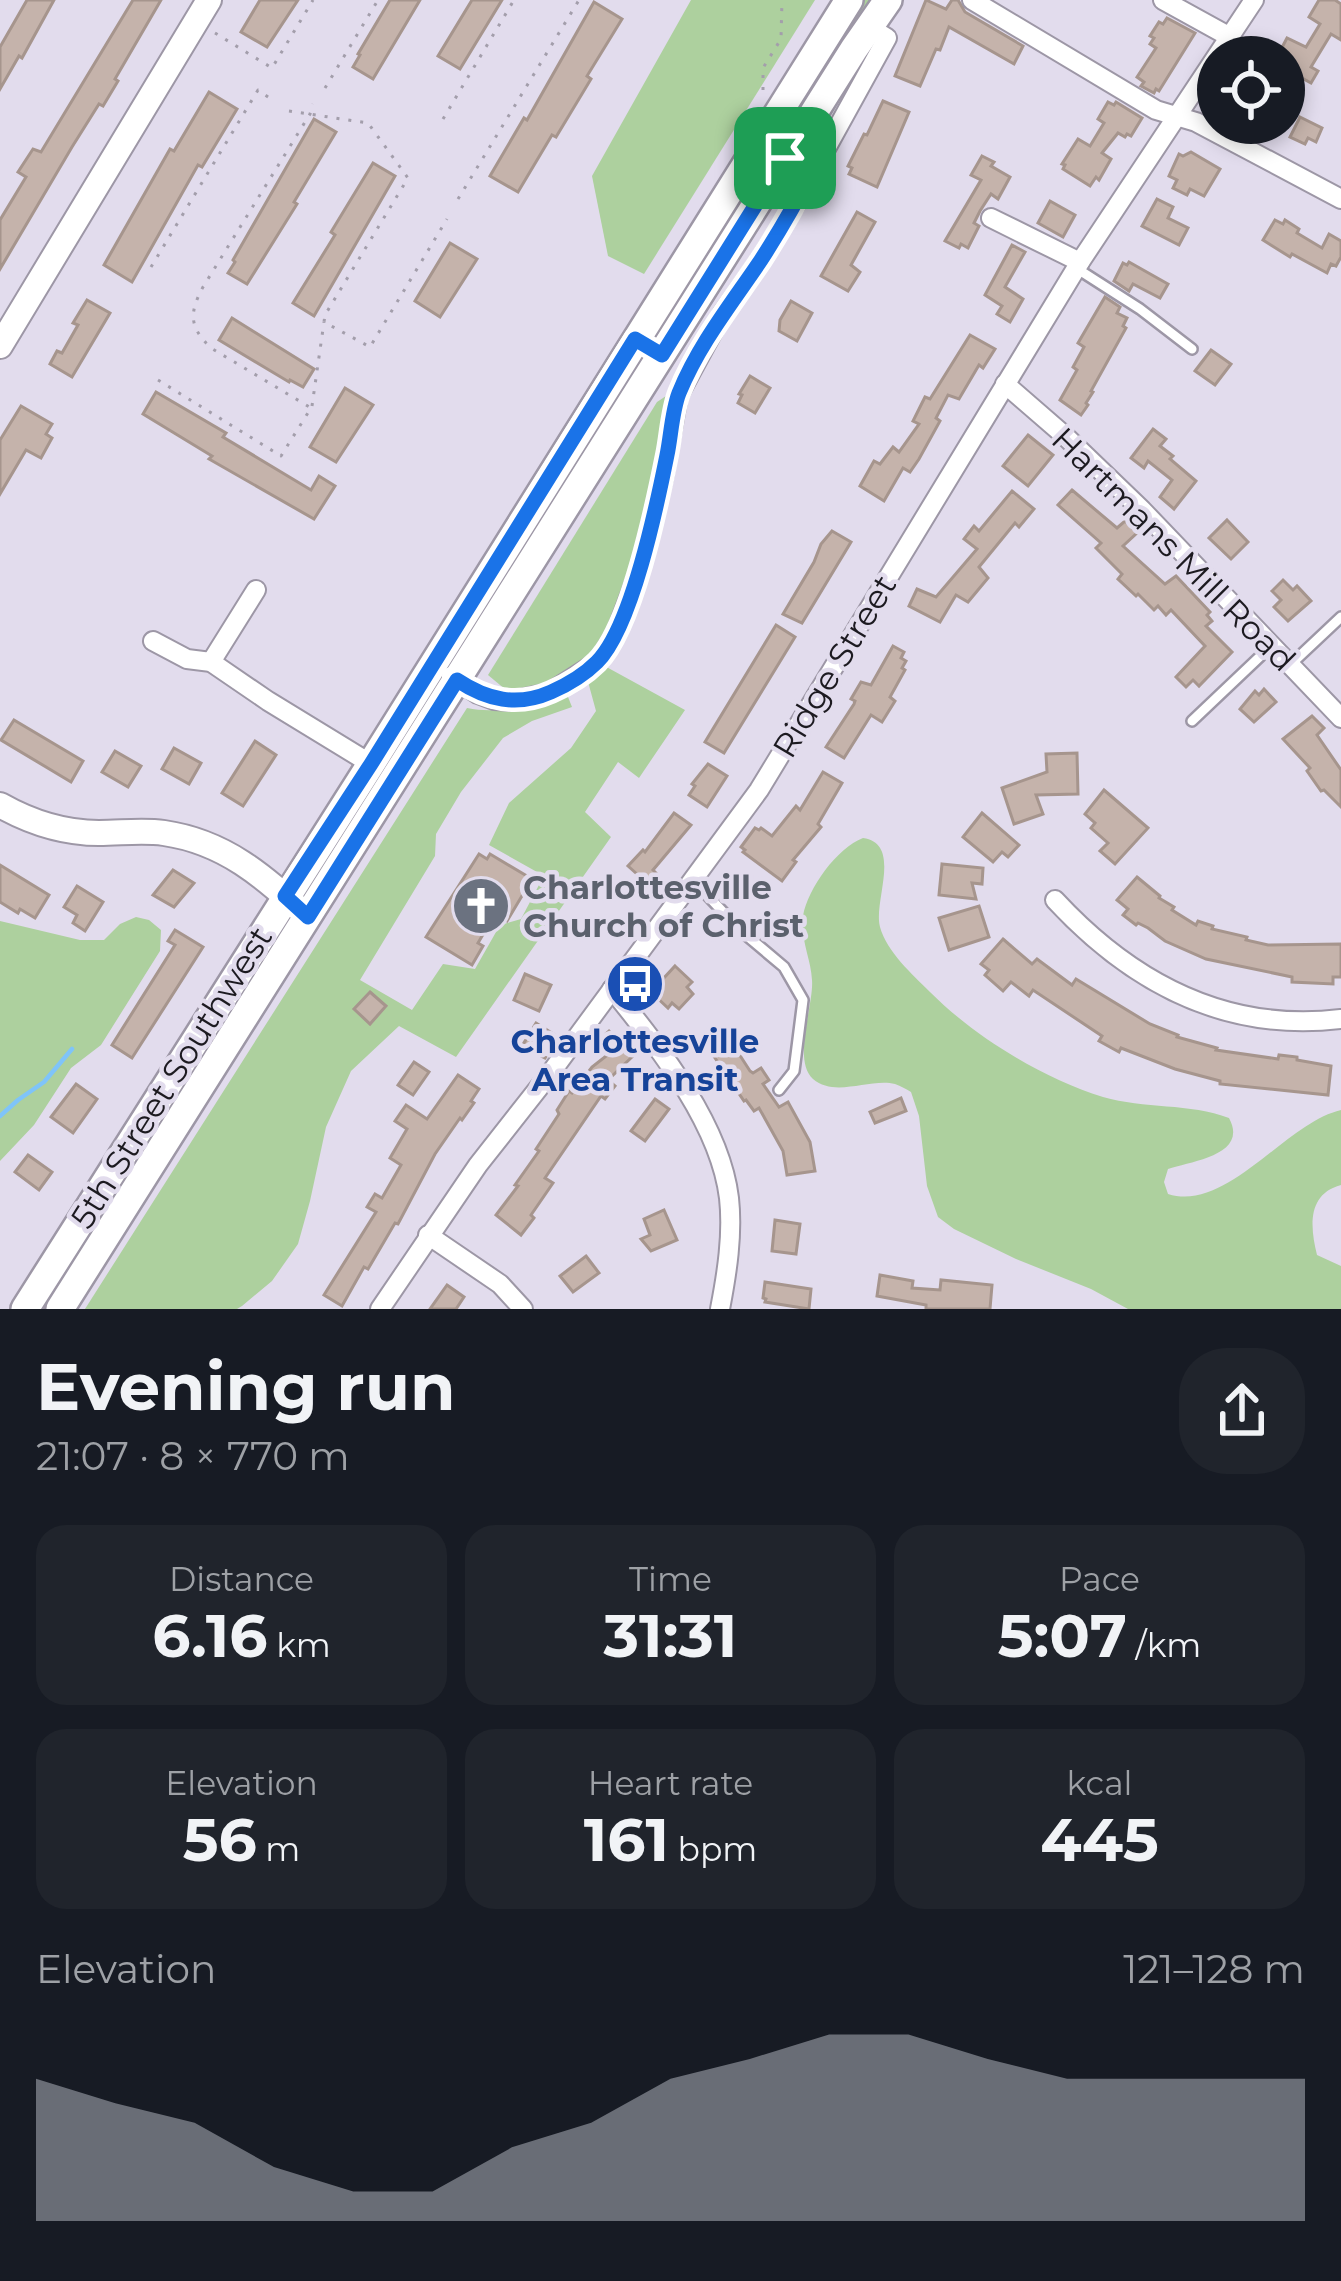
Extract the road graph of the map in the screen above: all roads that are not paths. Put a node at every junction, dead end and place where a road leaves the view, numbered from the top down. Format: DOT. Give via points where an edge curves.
graph roads {
  1 [pos="209,0"];
  2 [pos="849,0"];
  3 [pos="888,0"];
  4 [pos="972,0"];
  5 [pos="1163,0"];
  6 [pos="1254,0"];
  7 [pos="869,27"];
  8 [pos="1226,36"];
  9 [pos="1231,36"];
  10 [pos="1197,87"];
  11 [pos="1177,116"];
  12 [pos="785,158"];
  13 [pos="811,173"];
  14 [pos="1341,199"];
  15 [pos="991,218"];
  16 [pos="1078,265"];
  17 [pos="635,339"];
  18 [pos="0,346"];
  19 [pos="1192,349"];
  20 [pos="662,355"];
  21 [pos="1005,384"];
  22 [pos="256,590"];
  23 [pos="1341,617"];
  24 [pos="153,640"];
  25 [pos="1270,646"];
  26 [pos="212,662"];
  27 [pos="433,662"];
  28 [pos="1289,666"];
  29 [pos="457,680"];
  30 [pos="1341,718"];
  31 [pos="1192,721"];
  32 [pos="371,764"];
  33 [pos="0,805"];
  34 [pos="693,880"];
  35 [pos="285,896"];
  36 [pos="1055,900"];
  37 [pos="308,917"];
  38 [pos="612,989"];
  39 [pos="1341,1019"];
  40 [pos="779,1090"];
  41 [pos="428,1235"];
  42 [pos="25,1309"];
  43 [pos="60,1309"];
  44 [pos="380,1309"];
  45 [pos="524,1309"];
  46 [pos="720,1309"];
  1 -- 18 [label="street"];
  2 -- 17 [label="main road, 5th Street Southwest"];
  3 -- 7 [label="main road, 5th Street Southwest"];
  4 -- 11 [label="street"];
  5 -- 8 [label="street"];
  6 -- 9 [label="street, Ridge Street"];
  7 -- 12 [label="main road, 5th Street Southwest"];
  7 -- 13 [label="street" via="887,38"];
  10 -- 11 [label="street, Ridge Street"];
  11 -- 14 [label="street"];
  11 -- 16 [label="street, Ridge Street"];
  12 -- 13 [label="street"];
  12 -- 20 [label="main road, 5th Street Southwest"];
  13 -- 29 [label="street" via="678,396 640,569 599,661 549,693 511,701"];
  15 -- 16 [label="street"];
  16 -- 19 [label="lane"];
  16 -- 21 [label="street, Ridge Street"];
  17 -- 20 [label="street"];
  17 -- 27 [label="main road, 5th Street Southwest"];
  20 -- 29 [label="main road, 5th Street Southwest"];
  21 -- 25 [label="street, Hartmans Mill Road" via="1142,510"];
  21 -- 34 [label="street, Ridge Street" via="796,732"];
  22 -- 26 [label="street"];
  23 -- 28 [label="lane"];
  24 -- 26 [label="street"];
  25 -- 28 [label="street, Hartmans Mill Road"];
  25 -- 31 [label="lane"];
  26 -- 32 [label="street"];
  27 -- 29 [label="street"];
  27 -- 32 [label="main road, 5th Street Southwest"];
  28 -- 30 [label="street, Hartmans Mill Road"];
  29 -- 37 [label="main road, 5th Street Southwest"];
  32 -- 35 [label="main road, 5th Street Southwest"];
  33 -- 35 [label="street" via="62,830 191,838 250,866"];
  34 -- 38 [label="street, Ridge Street"];
  34 -- 40 [label="lane" via="784,967 803,1000 794,1071"];
  35 -- 37 [label="street"];
  35 -- 42 [label="main road, 5th Street Southwest"];
  36 -- 39 [label="street" via="1086,934 1169,991 1265,1018"];
  37 -- 43 [label="main road, 5th Street Southwest"];
  38 -- 41 [label="street, Ridge Street"];
  38 -- 46 [label="street" via="684,1089 724,1171 730,1226"];
  41 -- 44 [label="street, Ridge Street"];
  41 -- 45 [label="street"];
}
